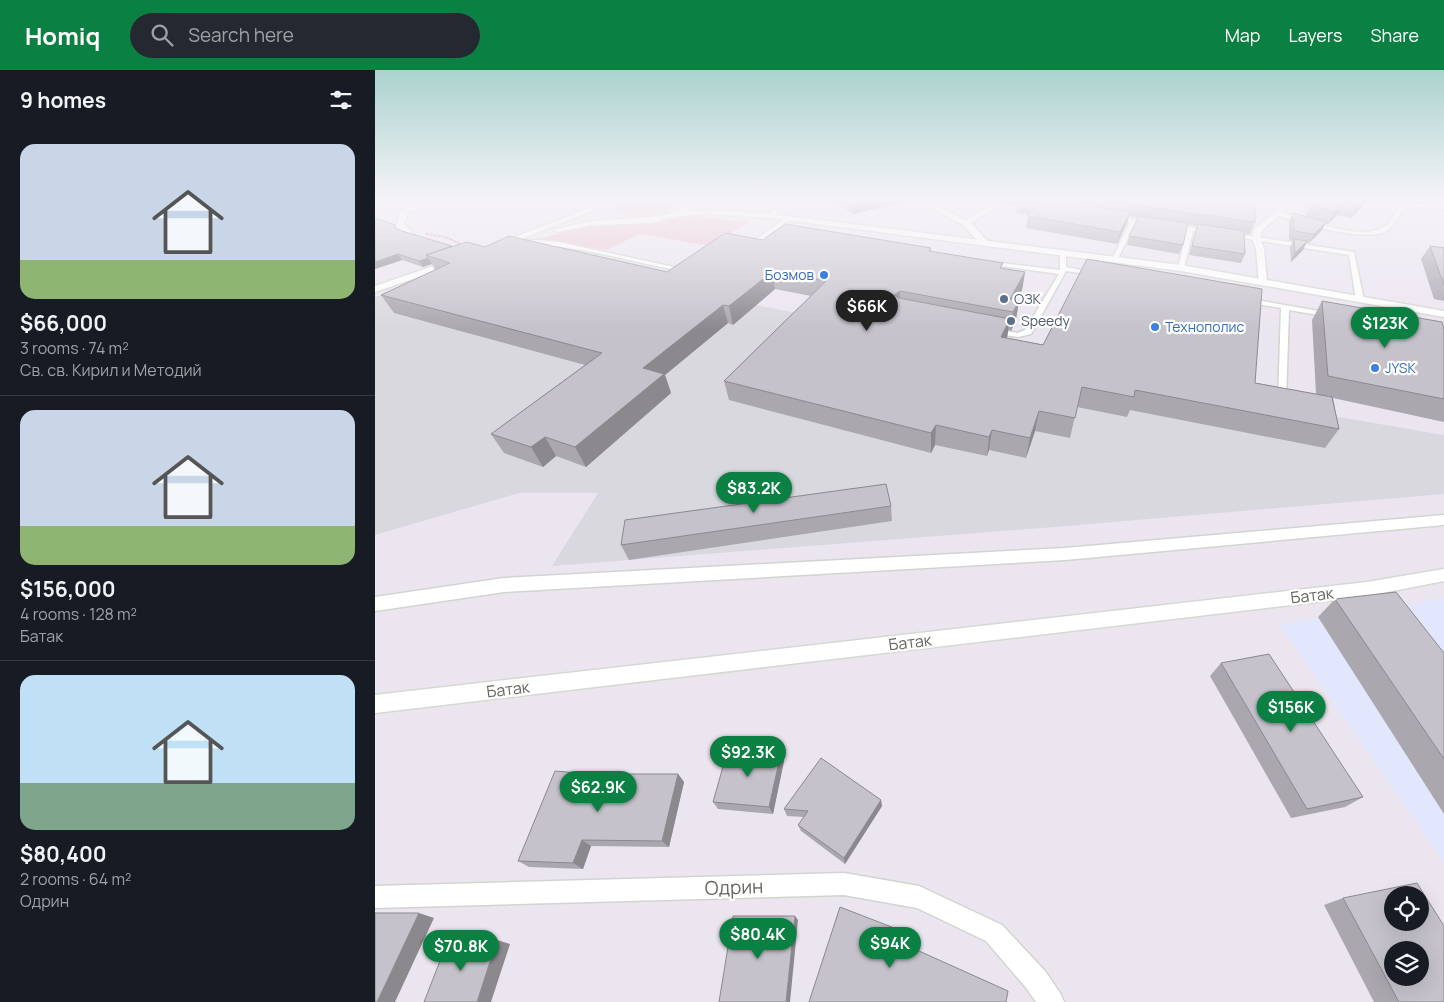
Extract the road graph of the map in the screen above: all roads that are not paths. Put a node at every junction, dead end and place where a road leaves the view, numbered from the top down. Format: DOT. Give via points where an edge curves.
graph roads {
  1 [pos="504,243"];
  2 [pos="509,243"];
  3 [pos="520,243"];
  4 [pos="554,243"];
  5 [pos="754,243"];
  6 [pos="996,243"];
  7 [pos="1122,243"];
  8 [pos="1187,243"];
  9 [pos="1258,243"];
  10 [pos="1291,243"];
  11 [pos="493,248"];
  12 [pos="746,249"];
  13 [pos="1063,252"];
  14 [pos="476,254"];
  15 [pos="1115,259"];
  16 [pos="978,261"];
  17 [pos="671,267"];
  18 [pos="1181,268"];
  19 [pos="1063,271"];
  20 [pos="1101,275"];
  21 [pos="1262,282"];
  22 [pos="375,288"];
  23 [pos="1236,298"];
  24 [pos="1360,300"];
  25 [pos="1285,307"];
  26 [pos="1444,314"];
  27 [pos="1340,316"];
  28 [pos="984,330"];
  29 [pos="1283,400"];
  30 [pos="1444,520"];
  31 [pos="1444,575"];
  32 [pos="375,604"];
  33 [pos="375,704"];
  34 [pos="375,897"];
  35 [pos="1051,1002"];
  1 -- 11 [label="street"];
  2 -- 11 [label="street"];
  3 -- 11 [label="lane"];
  4 -- 17 [label="lane"];
  5 -- 12 [label="lane"];
  6 -- 13 [label="street"];
  7 -- 15 [label="lane"];
  8 -- 18 [label="lane"];
  9 -- 21 [label="street"];
  10 -- 24 [label="lane" via="1352,253"];
  13 -- 15 [label="street"];
  13 -- 19 [label="lane"];
  14 -- 22 [label="street"];
  15 -- 18 [label="street"];
  16 -- 19 [label="lane"];
  18 -- 21 [label="street"];
  19 -- 20 [label="lane"];
  19 -- 28 [label="lane" via="1028,332 1018,336"];
  21 -- 24 [label="street"];
  23 -- 25 [label="lane"];
  24 -- 26 [label="street"];
  25 -- 27 [label="lane"];
  25 -- 29 [label="lane"];
  30 -- 32 [label="street" via="1065,554 504,585"];
  31 -- 33 [label="street, Батак" via="1367,589"];
  34 -- 35 [label="street, Одрин" via="845,884 919,897 994,933"];
}
